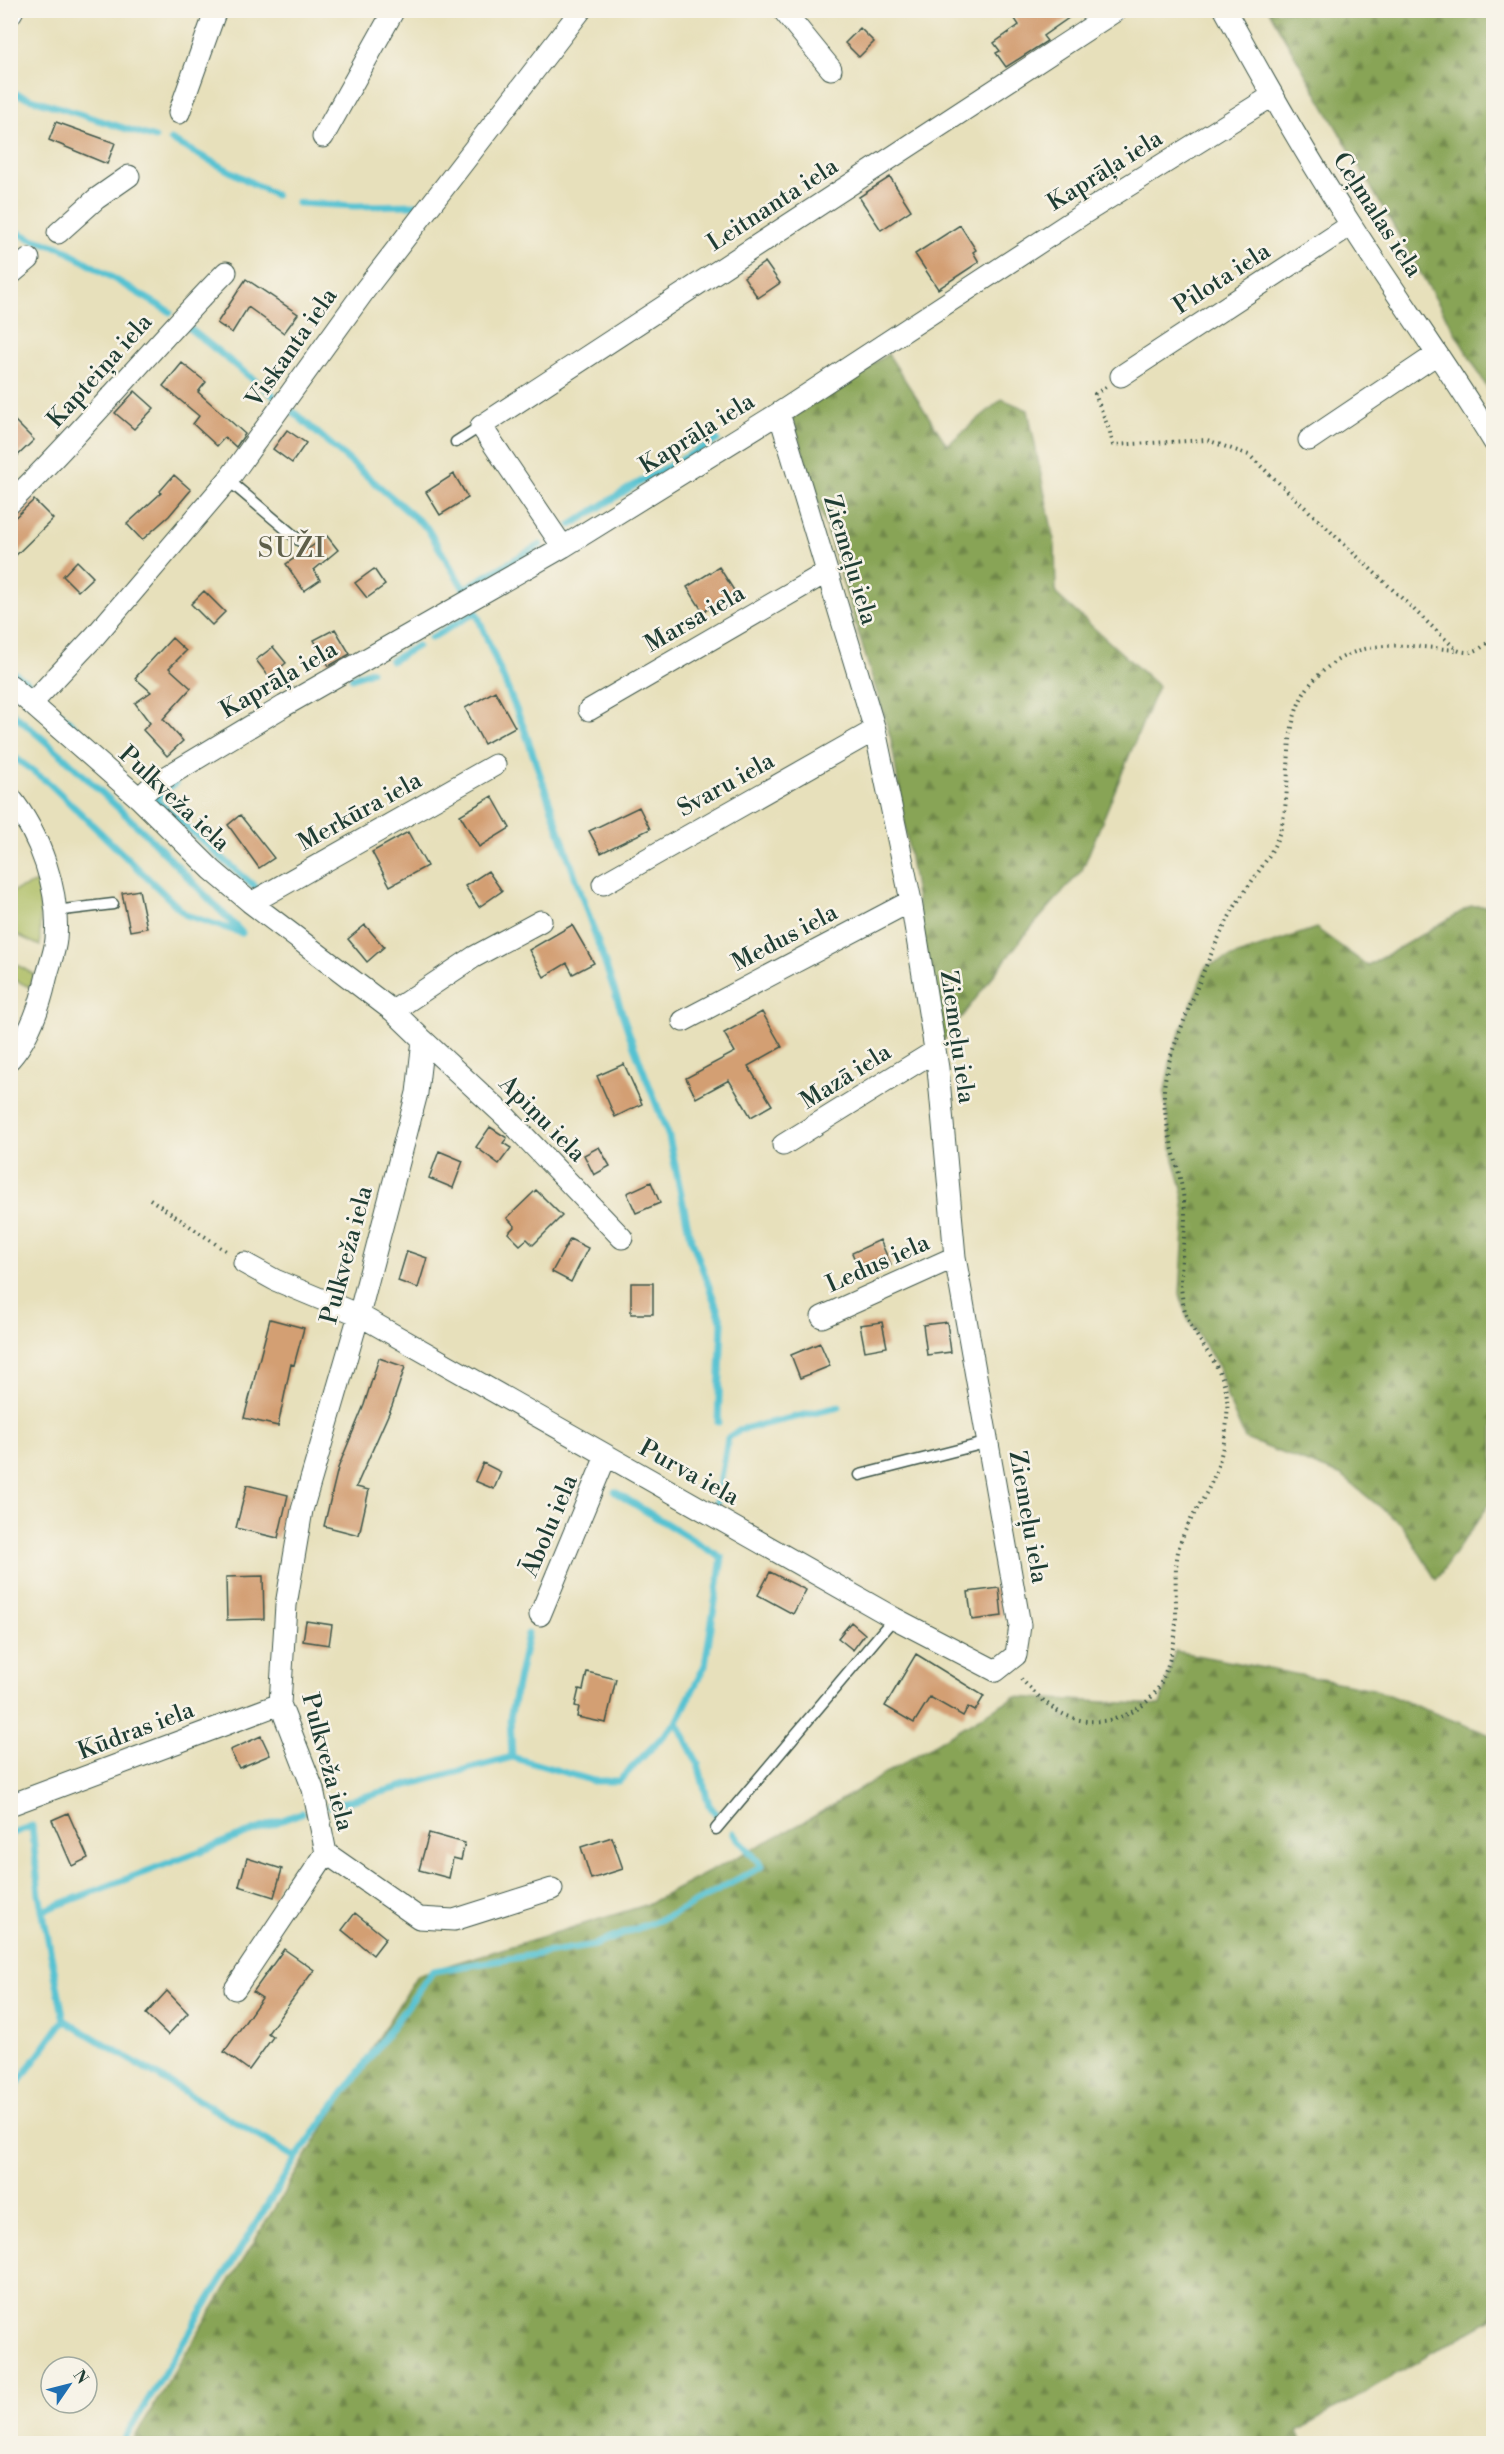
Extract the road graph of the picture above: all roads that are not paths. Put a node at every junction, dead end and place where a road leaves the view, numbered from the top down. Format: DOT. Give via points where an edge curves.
graph roads {
  1 [pos="13,10"];
  2 [pos="216,10"];
  3 [pos="394,10"];
  4 [pos="581,10"];
  5 [pos="783,10"];
  6 [pos="1117,10"];
  7 [pos="1225,10"];
  8 [pos="10,15"];
  9 [pos="831,69"];
  10 [pos="1272,96"];
  11 [pos="179,113"];
  12 [pos="323,137"];
  13 [pos="129,176"];
  14 [pos="1351,225"];
  15 [pos="58,233"];
  16 [pos="29,258"];
  17 [pos="226,272"];
  18 [pos="10,275"];
  19 [pos="1437,354"];
  20 [pos="1121,376"];
  21 [pos="779,412"];
  22 [pos="481,426"];
  23 [pos="1309,440"];
  24 [pos="456,442"];
  25 [pos="1494,442"];
  26 [pos="228,480"];
  27 [pos="10,503"];
  28 [pos="300,541"];
  29 [pos="563,547"];
  30 [pos="827,572"];
  31 [pos="10,685"];
  32 [pos="32,703"];
  33 [pos="589,710"];
  34 [pos="875,730"];
  35 [pos="495,765"];
  36 [pos="10,796"];
  37 [pos="139,798"];
  38 [pos="603,884"];
  39 [pos="911,901"];
  40 [pos="251,903"];
  41 [pos="113,904"];
  42 [pos="55,911"];
  43 [pos="541,921"];
  44 [pos="393,1011"];
  45 [pos="683,1021"];
  46 [pos="423,1040"];
  47 [pos="935,1052"];
  48 [pos="10,1059"];
  49 [pos="783,1145"];
  50 [pos="622,1238"];
  51 [pos="955,1257"];
  52 [pos="244,1263"];
  53 [pos="359,1315"];
  54 [pos="822,1317"];
  55 [pos="989,1442"];
  56 [pos="606,1456"];
  57 [pos="860,1475"];
  58 [pos="540,1615"];
  59 [pos="894,1618"];
  60 [pos="1001,1667"];
  61 [pos="280,1704"];
  62 [pos="10,1805"];
  63 [pos="716,1829"];
  64 [pos="326,1853"];
  65 [pos="552,1889"];
  66 [pos="235,1989"];
  1 -- 8 [label="street"];
  2 -- 11 [label="street"];
  3 -- 12 [label="street"];
  4 -- 26 [label="street, Viskanta iela" via="365,291"];
  5 -- 9 [label="street"];
  6 -- 22 [label="street, Leitnanta iela"];
  7 -- 10 [label="street, Ceļmalas iela"];
  10 -- 14 [label="street, Ceļmalas iela"];
  10 -- 21 [label="street, Kaprāļa iela"];
  13 -- 15 [label="street"];
  14 -- 19 [label="street, Ceļmalas iela"];
  14 -- 20 [label="street, Pilota iela"];
  16 -- 18 [label="street"];
  17 -- 27 [label="street, Kapteiņa iela"];
  19 -- 23 [label="street"];
  19 -- 25 [label="street, Ceļmalas iela"];
  21 -- 29 [label="street, Kaprāļa iela"];
  21 -- 30 [label="street, Ziemeļu iela"];
  22 -- 24 [label="lane, Leitnanta iela"];
  22 -- 29 [label="street"];
  26 -- 28 [label="lane"];
  26 -- 32 [label="street, Viskanta iela" via="95,636"];
  29 -- 37 [label="street, Kaprāļa iela" via="284,706 153,785"];
  30 -- 33 [label="street, Marsa iela"];
  30 -- 34 [label="street, Ziemeļu iela"];
  31 -- 32 [label="street, Pulkveža iela"];
  32 -- 37 [label="street, Pulkveža iela"];
  34 -- 38 [label="street, Svaru iela"];
  34 -- 39 [label="street, Ziemeļu iela"];
  35 -- 40 [label="street, Merkūra iela"];
  36 -- 42 [label="street" via="37,838"];
  37 -- 40 [label="street, Pulkveža iela"];
  39 -- 45 [label="street, Medus iela"];
  39 -- 47 [label="street, Ziemeļu iela"];
  40 -- 44 [label="street, Pulkveža iela"];
  41 -- 42 [label="lane"];
  42 -- 48 [label="street" via="56,939 40,1005"];
  43 -- 44 [label="street" via="474,957"];
  44 -- 46 [label="street, Pulkveža iela"];
  46 -- 50 [label="street, Apiņu iela" via="507,1118"];
  46 -- 53 [label="street, Pulkveža iela" via="417,1093"];
  47 -- 49 [label="street, Mazā iela"];
  47 -- 51 [label="street, Ziemeļu iela"];
  51 -- 54 [label="street, Ledus iela"];
  51 -- 55 [label="street, Ziemeļu iela"];
  52 -- 53 [label="street, Purva iela"];
  53 -- 56 [label="street, Purva iela"];
  53 -- 61 [label="street, Pulkveža iela" via="302,1510 286,1605"];
  55 -- 57 [label="lane"];
  55 -- 60 [label="street, Ziemeļu iela" via="1020,1625 1016,1655"];
  56 -- 58 [label="street, Ābolu iela"];
  56 -- 59 [label="street, Purva iela"];
  59 -- 60 [label="street, Purva iela"];
  59 -- 63 [label="lane"];
  61 -- 62 [label="street, Kūdras iela"];
  61 -- 64 [label="street, Pulkveža iela" via="313,1790"];
  64 -- 65 [label="street" via="419,1918 454,1920"];
  64 -- 66 [label="street, Pulkveža iela"];
}
